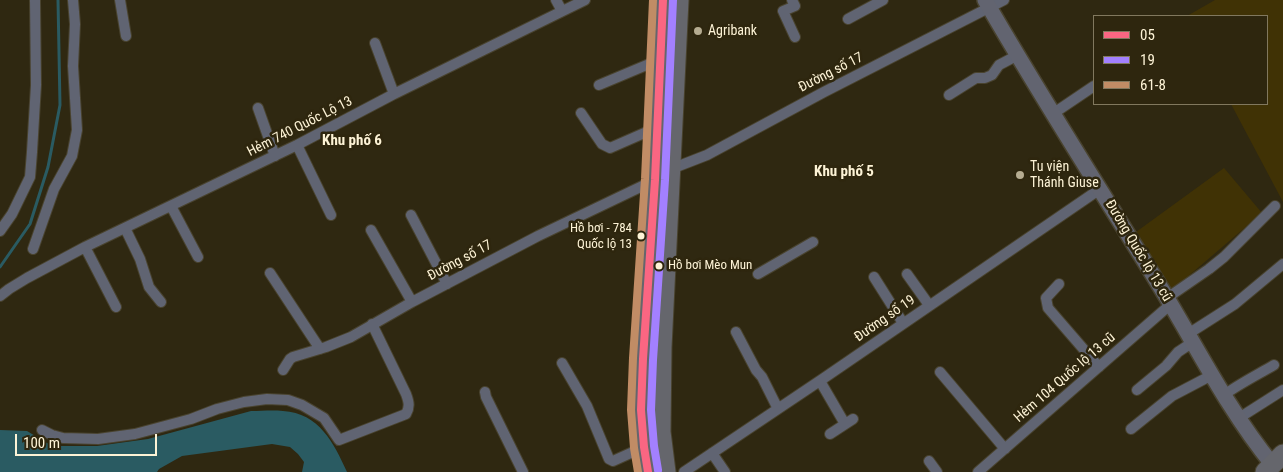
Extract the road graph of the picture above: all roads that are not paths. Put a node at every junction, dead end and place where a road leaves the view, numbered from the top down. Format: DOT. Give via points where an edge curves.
graph roads {
  1 [pos="35,0"];
  2 [pos="72,0"];
  3 [pos="120,0"];
  4 [pos="556,0"];
  5 [pos="584,0"];
  6 [pos="663,0"];
  7 [pos="679,0"];
  8 [pos="792,0"];
  9 [pos="884,0"];
  10 [pos="1004,0"];
  11 [pos="987,4"];
  12 [pos="562,11"];
  13 [pos="848,20"];
  14 [pos="126,36"];
  15 [pos="795,37"];
  16 [pos="375,43"];
  17 [pos="1018,55"];
  18 [pos="661,58"];
  19 [pos="599,85"];
  20 [pos="1093,87"];
  21 [pos="394,94"];
  22 [pos="949,95"];
  23 [pos="258,108"];
  24 [pos="581,113"];
  25 [pos="1054,113"];
  26 [pos="658,127"];
  27 [pos="297,145"];
  28 [pos="275,156"];
  29 [pos="671,169"];
  30 [pos="655,180"];
  31 [pos="1100,189"];
  32 [pos="171,206"];
  33 [pos="1275,206"];
  34 [pos="411,214"];
  35 [pos="331,215"];
  36 [pos="125,228"];
  37 [pos="0,230"];
  38 [pos="371,230"];
  39 [pos="813,242"];
  40 [pos="85,247"];
  41 [pos="33,249"];
  42 [pos="198,257"];
  43 [pos="1283,264"];
  44 [pos="270,273"];
  45 [pos="758,274"];
  46 [pos="907,274"];
  47 [pos="874,276"];
  48 [pos="448,284"];
  49 [pos="1059,284"];
  50 [pos="0,296"];
  51 [pos="1169,301"];
  52 [pos="161,302"];
  53 [pos="412,302"];
  54 [pos="929,305"];
  55 [pos="116,307"];
  56 [pos="904,323"];
  57 [pos="372,324"];
  58 [pos="736,332"];
  59 [pos="1191,338"];
  60 [pos="320,349"];
  61 [pos="562,363"];
  62 [pos="1274,366"];
  63 [pos="1099,367"];
  64 [pos="283,370"];
  65 [pos="940,372"];
  66 [pos="1212,375"];
  67 [pos="820,381"];
  68 [pos="1137,390"];
  69 [pos="1283,390"];
  70 [pos="485,392"];
  71 [pos="1224,395"];
  72 [pos="778,409"];
  73 [pos="1239,418"];
  74 [pos="1131,429"];
  75 [pos="42,430"];
  76 [pos="830,434"];
  77 [pos="644,447"];
  78 [pos="1005,449"];
  79 [pos="712,453"];
  80 [pos="929,461"];
  81 [pos="1275,466"];
  82 [pos="523,472"];
  83 [pos="648,472"];
  84 [pos="666,472"];
  85 [pos="684,472"];
  86 [pos="725,472"];
  87 [pos="937,472"];
  88 [pos="978,472"];
  1 -- 37 [label="street" via="36,85 30,177 12,214"];
  2 -- 41 [label="street" via="77,130 72,156 54,189"];
  3 -- 14 [label="street"];
  4 -- 12 [label="street"];
  5 -- 12 [label="street, Hẻm 740 Quốc Lộ 13"];
  6 -- 18 [label="highway"];
  7 -- 29 [label="highway"];
  8 -- 15 [label="street" via="795,6 783,11"];
  9 -- 13 [label="street"];
  10 -- 11 [label="street, Đường số 17"];
  11 -- 17 [label="street, Đường Quốc lộ 13 cũ"];
  11 -- 29 [label="street, Đường số 17" via="707,155"];
  12 -- 21 [label="street, Hẻm 740 Quốc Lộ 13"];
  16 -- 21 [label="street"];
  17 -- 22 [label="street" via="999,65 992,75 976,78"];
  17 -- 25 [label="street, Đường Quốc lộ 13 cũ"];
  18 -- 19 [label="street"];
  18 -- 26 [label="highway"];
  20 -- 25 [label="street"];
  21 -- 27 [label="street, Hẻm 740 Quốc Lộ 13"];
  23 -- 28 [label="street"];
  24 -- 26 [label="street" via="602,144 610,148"];
  25 -- 31 [label="street, Đường Quốc lộ 13 cũ"];
  26 -- 30 [label="highway"];
  27 -- 28 [label="street, Hẻm 740 Quốc Lộ 13"];
  27 -- 35 [label="street"];
  28 -- 32 [label="street, Hẻm 740 Quốc Lộ 13"];
  29 -- 84 [label="highway" via="661,375 661,432"];
  30 -- 48 [label="street, Đường số 17"];
  30 -- 77 [label="highway" via="643,358 641,410"];
  31 -- 51 [label="street, Đường Quốc lộ 13 cũ"];
  31 -- 54 [label="street, Đường số 19"];
  32 -- 36 [label="street, Hẻm 740 Quốc Lộ 13"];
  32 -- 42 [label="street"];
  33 -- 51 [label="street, Hẻm 104 Quốc lộ 13 cũ" via="1224,256"];
  34 -- 48 [label="street"];
  36 -- 40 [label="street, Hẻm 740 Quốc Lộ 13"];
  36 -- 52 [label="street" via="149,287"];
  38 -- 53 [label="street"];
  39 -- 45 [label="street"];
  40 -- 50 [label="street, Hẻm 740 Quốc Lộ 13"];
  40 -- 55 [label="street"];
  43 -- 59 [label="street"];
  44 -- 60 [label="street"];
  46 -- 54 [label="street"];
  47 -- 56 [label="street"];
  48 -- 53 [label="street, Đường số 17"];
  49 -- 63 [label="street" via="1046,298 1048,308"];
  51 -- 59 [label="street, Đường Quốc lộ 13 cũ"];
  51 -- 63 [label="street, Hẻm 104 Quốc lộ 13 cũ"];
  53 -- 57 [label="street, Đường số 17"];
  54 -- 56 [label="street, Đường số 19"];
  56 -- 67 [label="street, Đường số 19"];
  57 -- 60 [label="street, Đường số 17" via="351,337"];
  57 -- 75 [label="street" via="406,394 409,409 406,414 339,440 324,418 302,405 288,400 267,399 244,402 135,434 98,439 63,438"];
  58 -- 72 [label="street"];
  59 -- 66 [label="street, Đường Quốc lộ 13 cũ"];
  59 -- 68 [label="street" via="1166,366"];
  60 -- 64 [label="street, Đường số 17" via="290,359"];
  61 -- 77 [label="street" via="587,406 609,459 613,461"];
  62 -- 71 [label="street"];
  63 -- 78 [label="street, Hẻm 104 Quốc lộ 13 cũ"];
  65 -- 78 [label="street"];
  66 -- 71 [label="street, Đường Quốc lộ 13 cũ"];
  66 -- 74 [label="street" via="1172,396"];
  67 -- 72 [label="street, Đường số 19"];
  67 -- 76 [label="street" via="849,421"];
  69 -- 73 [label="street"];
  70 -- 82 [label="street"];
  71 -- 73 [label="street, Đường Quốc lộ 13 cũ"];
  72 -- 79 [label="street, Đường số 19"];
  73 -- 81 [label="street, Đường Quốc lộ 13 cũ"];
  77 -- 83 [label="highway"];
  78 -- 88 [label="street, Hẻm 104 Quốc lộ 13 cũ"];
  79 -- 85 [label="street, Đường số 19"];
  79 -- 86 [label="street"];
  80 -- 87 [label="street"];
}
